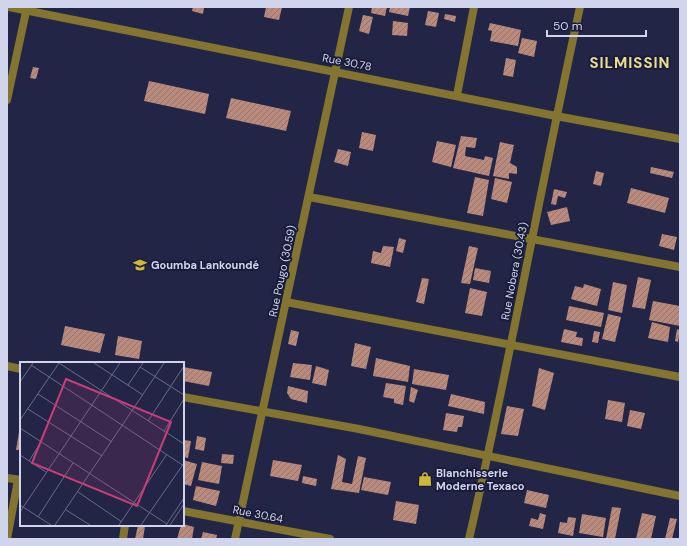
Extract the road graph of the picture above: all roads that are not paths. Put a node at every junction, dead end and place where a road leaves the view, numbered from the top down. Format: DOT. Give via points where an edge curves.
graph roads {
  1 [pos="9,7"];
  2 [pos="350,7"];
  3 [pos="474,7"];
  4 [pos="580,7"];
  5 [pos="27,9"];
  6 [pos="336,71"];
  7 [pos="457,95"];
  8 [pos="7,100"];
  9 [pos="556,116"];
  10 [pos="680,139"];
  11 [pos="309,197"];
  12 [pos="532,240"];
  13 [pos="680,267"];
  14 [pos="286,302"];
  15 [pos="511,344"];
  16 [pos="7,366"];
  17 [pos="20,368"];
  18 [pos="680,377"];
  19 [pos="184,397"];
  20 [pos="262,412"];
  21 [pos="488,455"];
  22 [pos="7,478"];
  23 [pos="20,480"];
  24 [pos="680,496"];
  25 [pos="184,511"];
  26 [pos="238,521"];
  27 [pos="125,526"];
  28 [pos="7,539"];
  29 [pos="123,539"];
  30 [pos="236,539"];
  31 [pos="330,539"];
  32 [pos="469,539"];
  1 -- 5 [label="street, Rue 30.78"];
  2 -- 6 [label="street, Rue Pougo (30.59)"];
  3 -- 7 [label="street"];
  4 -- 9 [label="street, Rue Nobera (30.43)"];
  5 -- 6 [label="street, Rue 30.78"];
  5 -- 8 [label="street"];
  6 -- 7 [label="street, Rue 30.78"];
  6 -- 11 [label="street, Rue Pougo (30.59)"];
  7 -- 9 [label="street, Rue 30.78"];
  9 -- 10 [label="street, Rue 30.78"];
  9 -- 12 [label="street, Rue Nobera (30.43)"];
  11 -- 12 [label="street"];
  11 -- 14 [label="street, Rue Pougo (30.59)"];
  12 -- 13 [label="street"];
  12 -- 15 [label="street, Rue Nobera (30.43)"];
  14 -- 15 [label="street"];
  14 -- 20 [label="street, Rue Pougo (30.59)"];
  15 -- 18 [label="street"];
  15 -- 21 [label="street, Rue Nobera (30.43)"];
  16 -- 17 [label="street"];
  19 -- 20 [label="street"];
  20 -- 21 [label="street"];
  20 -- 26 [label="street, Rue Pougo (30.59)"];
  21 -- 24 [label="street"];
  21 -- 32 [label="street, Rue Nobera (30.43)"];
  22 -- 23 [label="street"];
  23 -- 28 [label="street"];
  25 -- 26 [label="street, Rue 30.64"];
  26 -- 30 [label="street, Rue Pougo (30.59)"];
  26 -- 31 [label="street, Rue 30.64"];
  27 -- 29 [label="street"];
}
